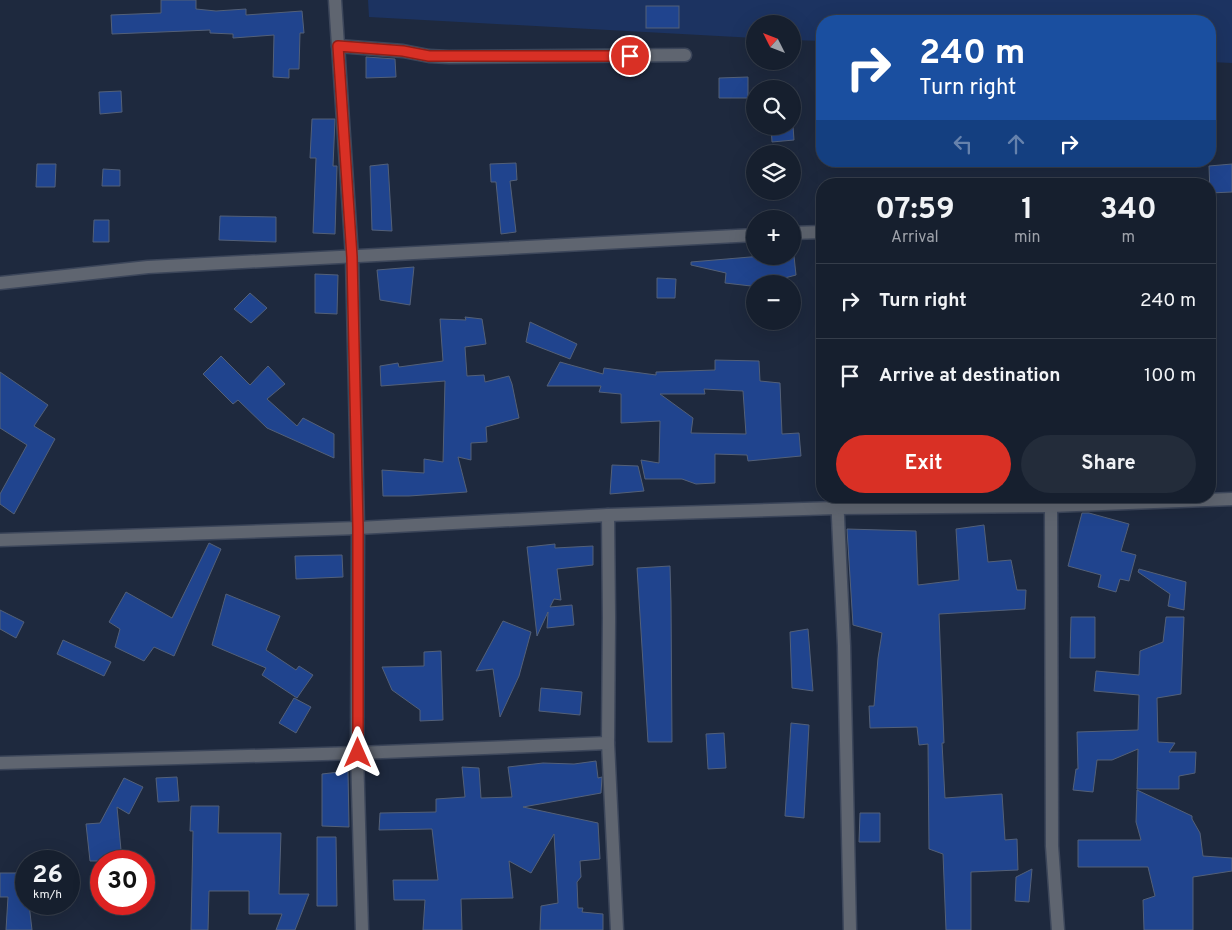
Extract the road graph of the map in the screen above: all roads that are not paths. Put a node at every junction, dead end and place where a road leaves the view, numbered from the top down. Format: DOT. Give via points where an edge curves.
graph roads {
  1 [pos="335,0"];
  2 [pos="338,46"];
  3 [pos="686,55"];
  4 [pos="816,232"];
  5 [pos="801,233"];
  6 [pos="746,235"];
  7 [pos="352,257"];
  8 [pos="0,283"];
  9 [pos="1232,499"];
  10 [pos="1216,500"];
  11 [pos="819,503"];
  12 [pos="837,503"];
  13 [pos="890,503"];
  14 [pos="1129,503"];
  15 [pos="1051,506"];
  16 [pos="608,515"];
  17 [pos="358,528"];
  18 [pos="0,540"];
  19 [pos="608,743"];
  20 [pos="358,753"];
  21 [pos="0,763"];
  22 [pos="362,930"];
  23 [pos="617,930"];
  24 [pos="850,930"];
  25 [pos="1058,930"];
  1 -- 2 [label="street"];
  2 -- 3 [label="street" via="429,56"];
  2 -- 7 [label="street"];
  4 -- 5 [label="street"];
  6 -- 7 [label="street"];
  7 -- 8 [label="street" via="148,267"];
  7 -- 17 [label="street"];
  9 -- 10 [label="street"];
  11 -- 16 [label="street"];
  12 -- 24 [label="street" via="844,646"];
  13 -- 15 [label="street"];
  14 -- 15 [label="street"];
  15 -- 25 [label="street" via="1052,846"];
  16 -- 17 [label="street"];
  16 -- 19 [label="street"];
  17 -- 18 [label="street"];
  17 -- 20 [label="street"];
  19 -- 20 [label="street"];
  19 -- 23 [label="street"];
  20 -- 21 [label="street"];
  20 -- 22 [label="street"];
}
